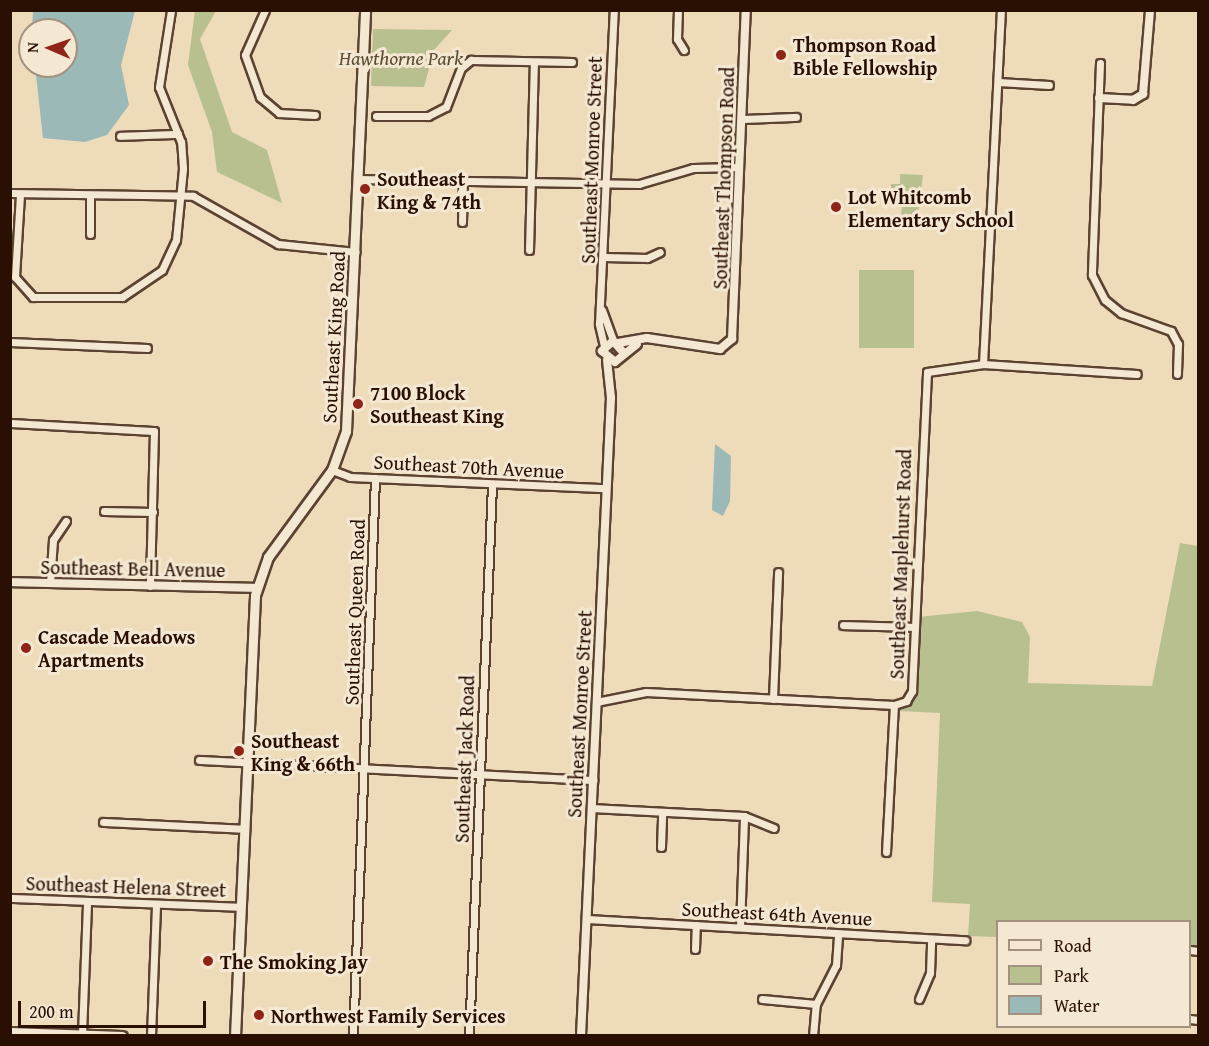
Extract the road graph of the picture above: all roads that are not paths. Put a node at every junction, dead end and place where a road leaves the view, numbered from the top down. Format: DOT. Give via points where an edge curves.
graph roads {
  1 [pos="171,10"];
  2 [pos="265,10"];
  3 [pos="365,10"];
  4 [pos="614,10"];
  5 [pos="678,10"];
  6 [pos="746,10"];
  7 [pos="1001,10"];
  8 [pos="1150,10"];
  9 [pos="684,50"];
  10 [pos="534,62"];
  11 [pos="572,62"];
  12 [pos="1100,63"];
  13 [pos="998,82"];
  14 [pos="1049,85"];
  15 [pos="1099,98"];
  16 [pos="315,116"];
  17 [pos="376,116"];
  18 [pos="796,117"];
  19 [pos="741,119"];
  20 [pos="178,134"];
  21 [pos="120,136"];
  22 [pos="739,167"];
  23 [pos="358,179"];
  24 [pos="463,181"];
  25 [pos="532,182"];
  26 [pos="607,183"];
  27 [pos="10,193"];
  28 [pos="20,195"];
  29 [pos="180,195"];
  30 [pos="90,196"];
  31 [pos="462,222"];
  32 [pos="90,234"];
  33 [pos="529,249"];
  34 [pos="356,252"];
  35 [pos="660,252"];
  36 [pos="604,257"];
  37 [pos="602,310"];
  38 [pos="10,342"];
  39 [pos="616,342"];
  40 [pos="660,342"];
  41 [pos="604,345"];
  42 [pos="147,348"];
  43 [pos="623,352"];
  44 [pos="607,360"];
  45 [pos="617,361"];
  46 [pos="983,364"];
  47 [pos="1137,374"];
  48 [pos="1177,374"];
  49 [pos="611,394"];
  50 [pos="10,423"];
  51 [pos="332,470"];
  52 [pos="375,478"];
  53 [pos="492,484"];
  54 [pos="606,488"];
  55 [pos="104,511"];
  56 [pos="153,512"];
  57 [pos="66,521"];
  58 [pos="778,572"];
  59 [pos="10,582"];
  60 [pos="50,583"];
  61 [pos="150,586"];
  62 [pos="256,588"];
  63 [pos="843,625"];
  64 [pos="913,627"];
  65 [pos="773,699"];
  66 [pos="596,702"];
  67 [pos="894,705"];
  68 [pos="199,760"];
  69 [pos="247,763"];
  70 [pos="365,769"];
  71 [pos="480,775"];
  72 [pos="593,780"];
  73 [pos="591,808"];
  74 [pos="662,812"];
  75 [pos="744,816"];
  76 [pos="103,822"];
  77 [pos="774,828"];
  78 [pos="244,829"];
  79 [pos="661,847"];
  80 [pos="886,852"];
  81 [pos="10,898"];
  82 [pos="87,901"];
  83 [pos="156,904"];
  84 [pos="241,907"];
  85 [pos="586,919"];
  86 [pos="696,925"];
  87 [pos="740,927"];
  88 [pos="838,934"];
  89 [pos="932,939"];
  90 [pos="965,940"];
  91 [pos="695,949"];
  92 [pos="762,999"];
  93 [pos="919,999"];
  94 [pos="816,1004"];
  95 [pos="10,1032"];
  96 [pos="82,1034"];
  97 [pos="122,1035"];
  98 [pos="151,1035"];
  99 [pos="236,1035"];
  100 [pos="353,1035"];
  101 [pos="469,1035"];
  102 [pos="581,1035"];
  103 [pos="813,1035"];
  1 -- 20 [label="street" via="159,87"];
  2 -- 16 [label="street" via="245,55 260,97 279,113"];
  3 -- 23 [label="main road, Southeast King Road"];
  4 -- 26 [label="street, Southeast Monroe Street"];
  5 -- 9 [label="street" via="677,39"];
  6 -- 19 [label="street, Southeast Thompson Road"];
  7 -- 13 [label="street"];
  8 -- 15 [label="street" via="1143,94 1133,100"];
  10 -- 11 [label="street"];
  10 -- 17 [label="street" via="471,60 461,68 446,107 428,116"];
  10 -- 25 [label="street"];
  12 -- 15 [label="street"];
  13 -- 14 [label="street"];
  13 -- 46 [label="street"];
  15 -- 48 [label="street" via="1092,275 1105,300 1121,313 1171,331 1178,344"];
  18 -- 19 [label="street"];
  19 -- 22 [label="street, Southeast Thompson Road"];
  20 -- 21 [label="street"];
  20 -- 29 [label="street"];
  22 -- 26 [label="street" via="693,168 654,183"];
  22 -- 40 [label="street, Southeast Thompson Road" via="733,333 728,345"];
  23 -- 24 [label="street"];
  23 -- 34 [label="main road, Southeast King Road"];
  24 -- 25 [label="street"];
  24 -- 31 [label="street"];
  25 -- 26 [label="street"];
  25 -- 33 [label="street"];
  26 -- 36 [label="street, Southeast Monroe Street"];
  27 -- 28 [label="street"];
  28 -- 29 [label="street" via="15,265 20,286 33,297 103,301 135,292 162,270 176,240"];
  28 -- 30 [label="street"];
  29 -- 30 [label="street"];
  29 -- 34 [label="street" via="206,200 278,244"];
  30 -- 32 [label="street"];
  34 -- 51 [label="main road, Southeast King Road" via="349,415"];
  35 -- 36 [label="street" via="647,258"];
  36 -- 37 [label="street, Southeast Monroe Street"];
  37 -- 39 [label="street, Southeast Monroe Street"];
  37 -- 41 [label="street, Southeast Monroe Street"];
  38 -- 42 [label="street"];
  39 -- 40 [label="street"];
  39 -- 41 [label="street"];
  39 -- 43 [label="street"];
  40 -- 43 [label="street" via="635,344"];
  41 -- 44 [label="street, Southeast Monroe Street"];
  43 -- 45 [label="street"];
  44 -- 45 [label="street"];
  44 -- 49 [label="street, Southeast Monroe Street"];
  45 -- 49 [label="street, Southeast Monroe Street"];
  46 -- 47 [label="street"];
  46 -- 64 [label="street, Southeast Maplehurst Road" via="930,369 922,383"];
  49 -- 54 [label="street, Southeast Monroe Street"];
  50 -- 56 [label="street" via="147,428 156,438"];
  51 -- 52 [label="street, Southeast 70th Avenue"];
  51 -- 62 [label="main road, Southeast King Road" via="275,545"];
  52 -- 53 [label="street, Southeast 70th Avenue"];
  52 -- 70 [label="street, Southeast Queen Road"];
  53 -- 54 [label="street, Southeast 70th Avenue"];
  53 -- 71 [label="street, Southeast Jack Road"];
  54 -- 66 [label="street, Southeast Monroe Street"];
  55 -- 56 [label="street"];
  56 -- 61 [label="street"];
  57 -- 60 [label="street" via="52,540"];
  58 -- 65 [label="street"];
  59 -- 60 [label="street, Southeast Bell Avenue"];
  60 -- 61 [label="street, Southeast Bell Avenue"];
  61 -- 62 [label="street, Southeast Bell Avenue"];
  62 -- 69 [label="main road, Southeast King Road"];
  63 -- 64 [label="street"];
  64 -- 67 [label="street, Southeast Maplehurst Road" via="912,691"];
  65 -- 66 [label="street, Southeast Maplehurst Road" via="646,692"];
  65 -- 67 [label="street, Southeast Maplehurst Road"];
  66 -- 72 [label="street, Southeast Monroe Street"];
  67 -- 80 [label="street"];
  68 -- 69 [label="street"];
  69 -- 70 [label="street"];
  69 -- 78 [label="main road, Southeast King Road"];
  70 -- 71 [label="street"];
  70 -- 100 [label="street, Southeast Queen Road"];
  71 -- 72 [label="street"];
  71 -- 101 [label="street, Southeast Jack Road"];
  72 -- 73 [label="street, Southeast Monroe Street"];
  73 -- 74 [label="street"];
  73 -- 85 [label="street, Southeast Monroe Street"];
  74 -- 75 [label="street"];
  74 -- 79 [label="street"];
  75 -- 77 [label="street"];
  75 -- 87 [label="street"];
  76 -- 78 [label="street"];
  78 -- 84 [label="main road, Southeast King Road"];
  81 -- 82 [label="street, Southeast Helena Street"];
  82 -- 83 [label="street, Southeast Helena Street"];
  82 -- 96 [label="street"];
  83 -- 84 [label="street, Southeast Helena Street"];
  83 -- 98 [label="street"];
  84 -- 99 [label="main road, Southeast King Road"];
  85 -- 86 [label="street, Southeast 64th Avenue"];
  85 -- 102 [label="street, Southeast Monroe Street"];
  86 -- 87 [label="street, Southeast 64th Avenue"];
  86 -- 91 [label="street"];
  87 -- 88 [label="street, Southeast 64th Avenue"];
  88 -- 89 [label="street, Southeast 64th Avenue"];
  88 -- 94 [label="street" via="834,973"];
  89 -- 90 [label="street, Southeast 64th Avenue"];
  89 -- 93 [label="street" via="930,973"];
  92 -- 94 [label="street"];
  94 -- 103 [label="street"];
  95 -- 96 [label="main road"];
  96 -- 97 [label="main road"];
}
